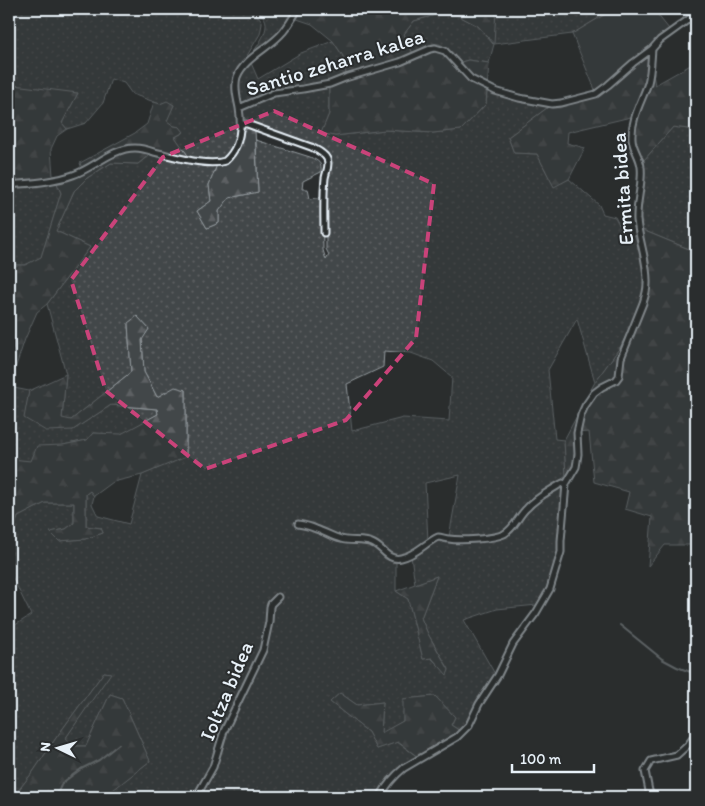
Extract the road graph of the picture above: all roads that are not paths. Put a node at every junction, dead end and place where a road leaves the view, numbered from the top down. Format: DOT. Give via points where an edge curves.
graph roads {
  1 [pos="298,9"];
  2 [pos="696,14"];
  3 [pos="652,49"];
  4 [pos="239,108"];
  5 [pos="241,124"];
  6 [pos="9,185"];
  7 [pos="324,234"];
  8 [pos="9,336"];
  9 [pos="9,354"];
  10 [pos="566,484"];
  11 [pos="298,524"];
  12 [pos="278,597"];
  13 [pos="696,734"];
  14 [pos="196,797"];
  15 [pos="380,797"];
  16 [pos="652,797"];
  1 -- 4 [label="street, Santio zeharra kalea" via="283,32 240,70 236,80"];
  2 -- 3 [label="street"];
  3 -- 4 [label="street, Santio zeharra kalea" via="596,94 561,104 494,91 471,79 445,51 435,48 330,84 274,93"];
  3 -- 10 [label="street, Ermita bidea" via="648,81 634,120 632,137 641,166 637,219 646,294 621,358 619,376 594,393 581,415 577,461"];
  4 -- 5 [label="street, Santio zeharra kalea"];
  5 -- 6 [label="street, Santio zeharra kalea" via="234,150 219,163 136,148 115,152 71,176"];
  5 -- 7 [label="street, Santio zeharra kalea" via="312,147 327,158"];
  8 -- 9 [label="street"];
  10 -- 11 [label="street" via="559,484 535,500 504,534 450,540 438,537 401,558 391,558 373,543 339,539"];
  10 -- 15 [label="street" via="561,552 554,581 544,601 514,644 469,725 457,737 404,768"];
  12 -- 14 [label="street, Ioltza bidea" via="270,607 264,650 224,731 213,767"];
  13 -- 16 [label="street" via="677,755 651,762 645,771"];
}
